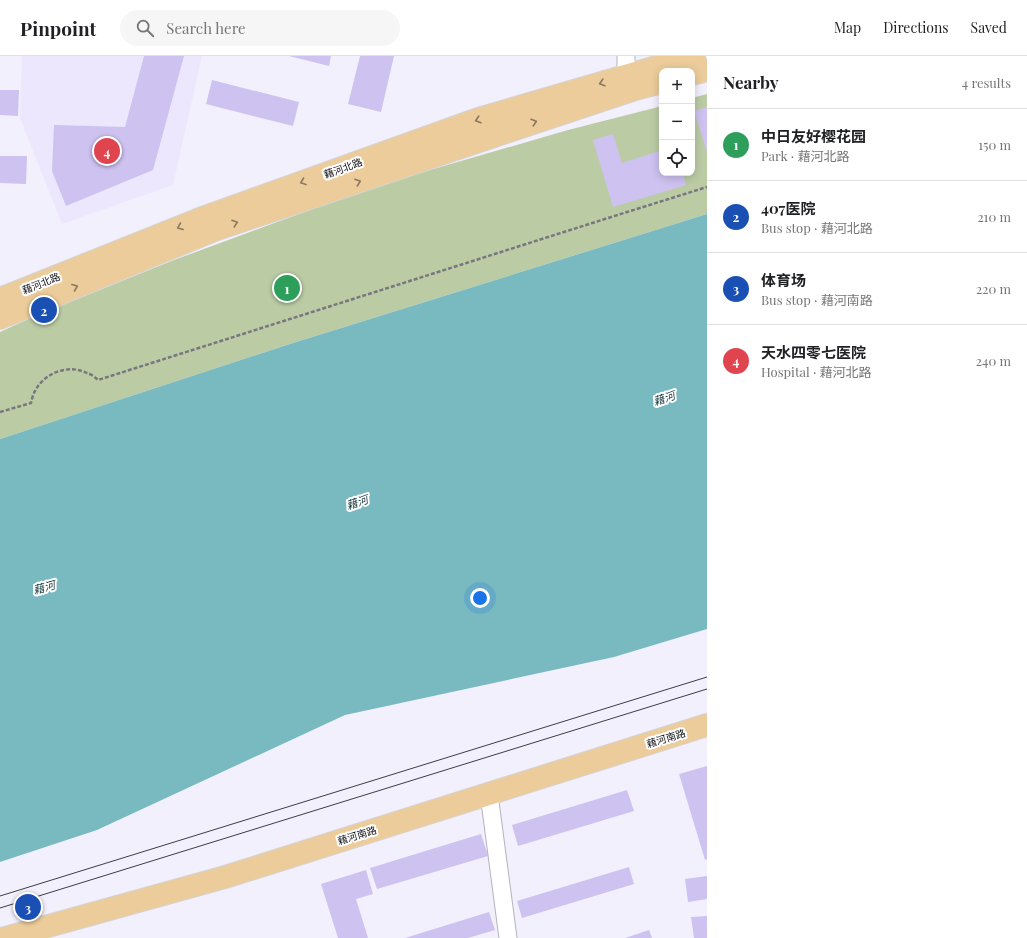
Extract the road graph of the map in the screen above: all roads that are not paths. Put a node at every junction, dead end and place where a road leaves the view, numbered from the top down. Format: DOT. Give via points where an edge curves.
graph roads {
  1 [pos="694,56"];
  2 [pos="707,70"];
  3 [pos="695,73"];
  4 [pos="628,74"];
  5 [pos="659,81"];
  6 [pos="0,299"];
  7 [pos="0,318"];
  8 [pos="707,725"];
  9 [pos="489,794"];
  10 [pos="4,938"];
  11 [pos="508,938"];
  1 -- 4 [label="main road, 藉河北路"];
  2 -- 3 [label="main road"];
  4 -- 5 [label="main road, 藉河北路"];
  4 -- 6 [label="main road, 藉河北路, one-way" via="478,119 205,217"];
  7 -- 4 [label="main road, 藉河北路, one-way" via="217,229"];
  8 -- 9 [label="main road, 藉河南路"];
  9 -- 10 [label="main road, 藉河南路" via="225,877"];
  9 -- 11 [label="street"];
}
